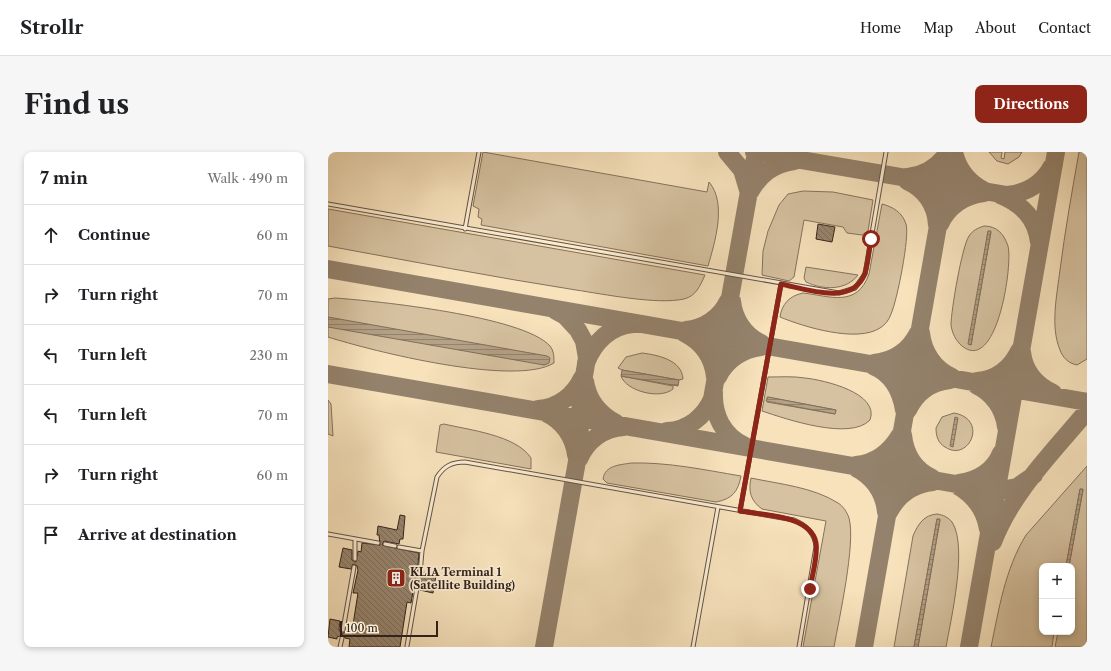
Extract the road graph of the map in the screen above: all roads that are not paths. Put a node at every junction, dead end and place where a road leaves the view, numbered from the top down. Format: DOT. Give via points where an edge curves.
graph roads {
  1 [pos="479,152"];
  2 [pos="886,152"];
  3 [pos="328,204"];
  4 [pos="465,229"];
  5 [pos="781,284"];
  6 [pos="718,508"];
  7 [pos="740,511"];
  8 [pos="328,534"];
  9 [pos="355,539"];
  10 [pos="378,542"];
  11 [pos="385,544"];
  12 [pos="422,551"];
  13 [pos="355,559"];
  14 [pos="354,567"];
  15 [pos="420,574"];
  16 [pos="418,582"];
  17 [pos="343,630"];
  18 [pos="342,638"];
  19 [pos="407,646"];
  20 [pos="340,647"];
  21 [pos="693,647"];
  22 [pos="799,647"];
  1 -- 4 [label="lane"];
  2 -- 5 [label="lane" via="866,269 859,283 850,291 839,294"];
  3 -- 4 [label="lane"];
  4 -- 5 [label="lane"];
  5 -- 7 [label="lane"];
  6 -- 7 [label="lane"];
  6 -- 12 [label="lane" via="465,462 454,463 444,468 437,477"];
  6 -- 21 [label="lane"];
  7 -- 22 [label="lane" via="794,520 805,526 814,536 816,552"];
  8 -- 9 [label="lane"];
  9 -- 10 [label="lane"];
  9 -- 13 [label="lane"];
  11 -- 12 [label="lane"];
  12 -- 15 [label="lane"];
  14 -- 17 [label="lane"];
  16 -- 19 [label="lane"];
  18 -- 20 [label="lane"];
}
